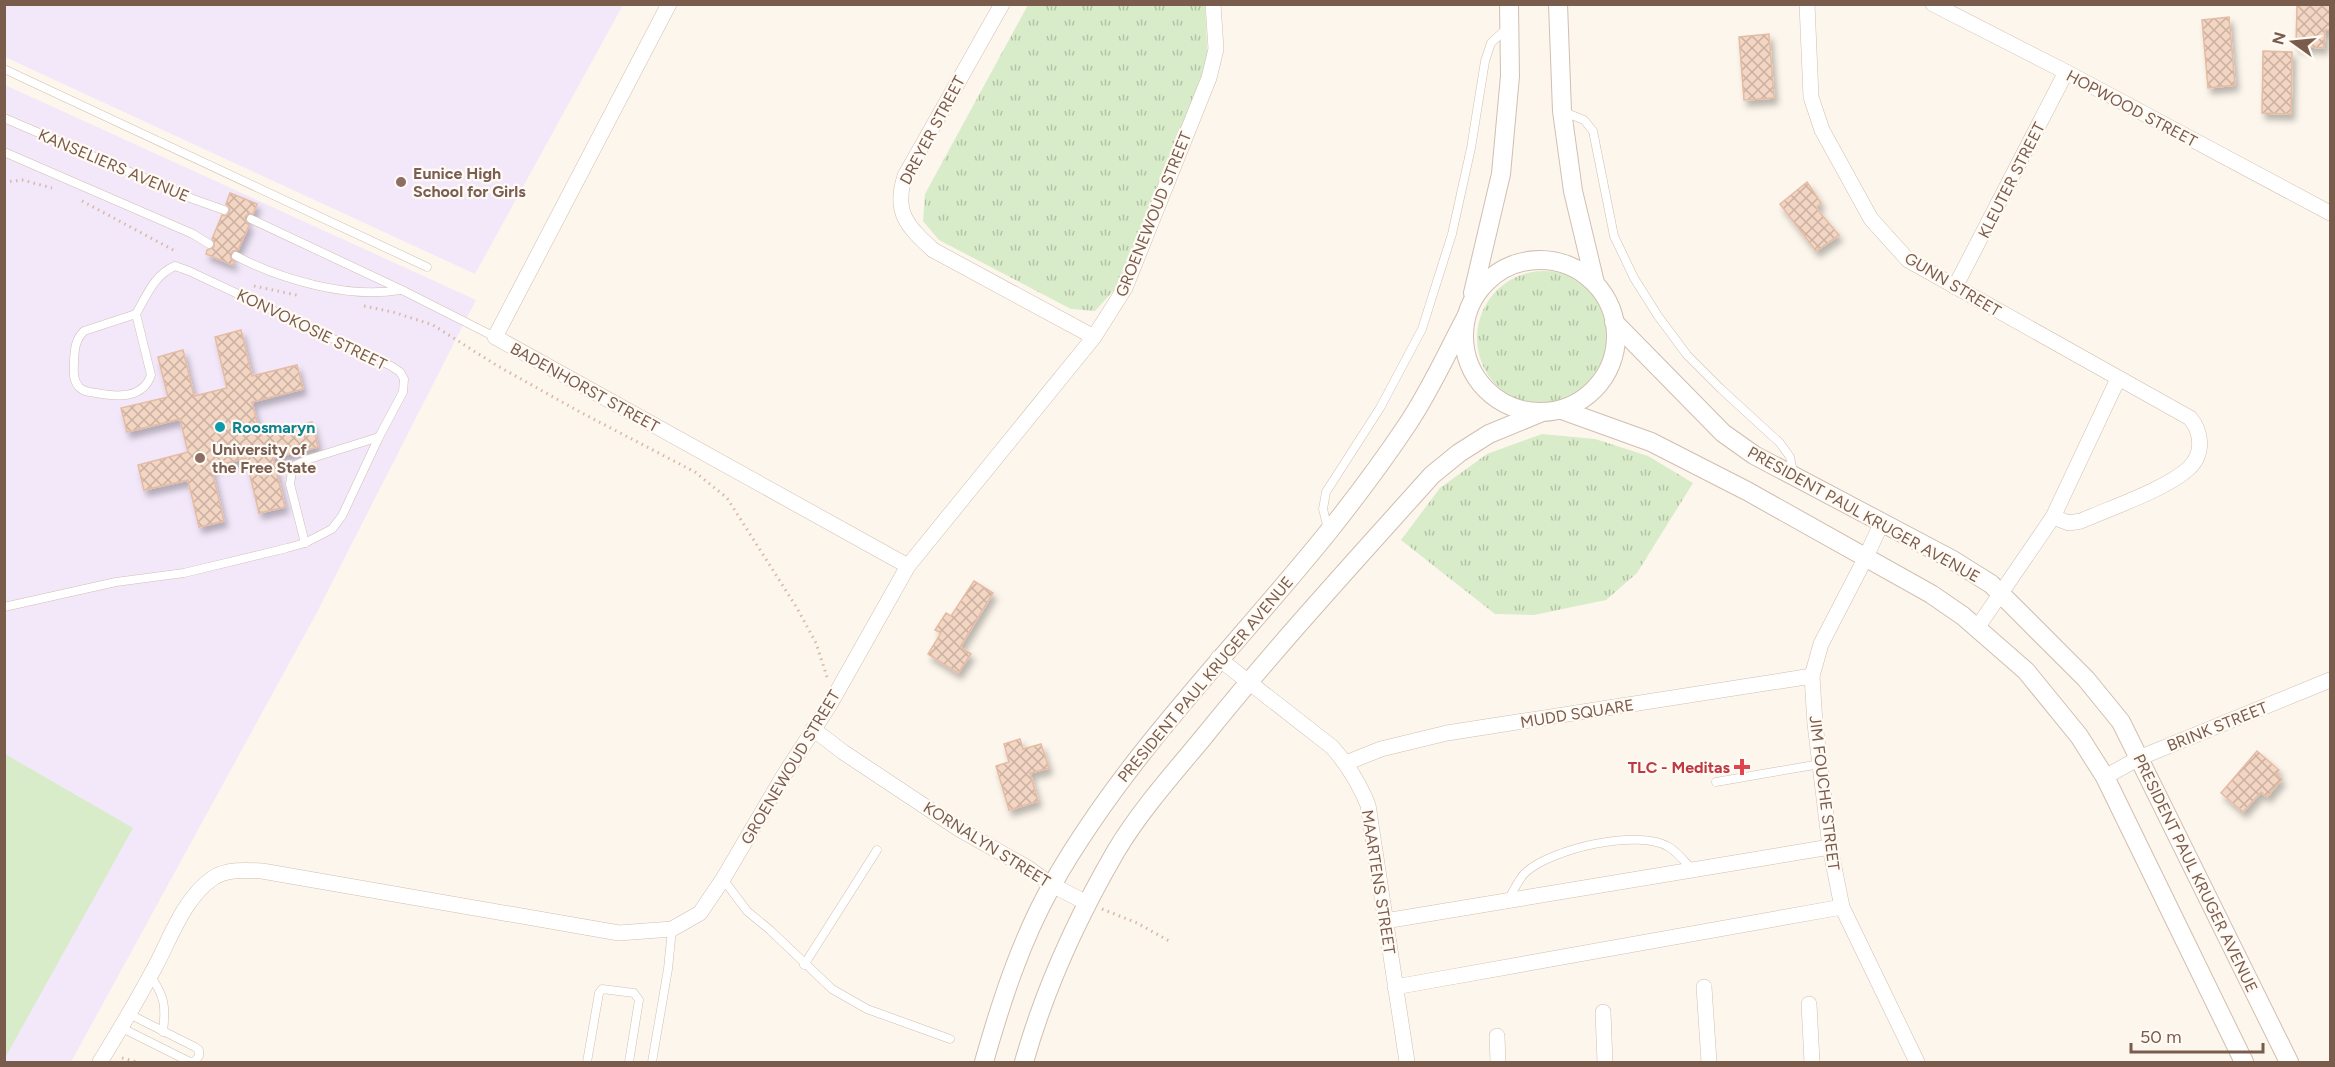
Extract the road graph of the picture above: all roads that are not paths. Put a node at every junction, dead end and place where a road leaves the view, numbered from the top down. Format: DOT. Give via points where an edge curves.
graph roads {
  1 [pos="669,4"];
  2 [pos="1002,4"];
  3 [pos="1213,4"];
  4 [pos="1558,4"];
  5 [pos="1807,4"];
  6 [pos="1933,4"];
  7 [pos="1509,13"];
  8 [pos="4,69"];
  9 [pos="2066,72"];
  10 [pos="1562,111"];
  11 [pos="4,118"];
  12 [pos="4,152"];
  13 [pos="224,210"];
  14 [pos="2331,213"];
  15 [pos="251,219"];
  16 [pos="209,244"];
  17 [pos="236,256"];
  18 [pos="427,267"];
  19 [pos="1594,283"];
  20 [pos="1955,287"];
  21 [pos="402,290"];
  22 [pos="1469,309"];
  23 [pos="136,314"];
  24 [pos="1064,319"];
  25 [pos="1107,319"];
  26 [pos="1614,322"];
  27 [pos="495,337"];
  28 [pos="1094,337"];
  29 [pos="2118,379"];
  30 [pos="1562,410"];
  31 [pos="1540,413"];
  32 [pos="379,437"];
  33 [pos="1794,477"];
  34 [pos="2053,517"];
  35 [pos="1882,522"];
  36 [pos="1329,531"];
  37 [pos="305,543"];
  38 [pos="1865,559"];
  39 [pos="908,566"];
  40 [pos="2001,593"];
  41 [pos="4,607"];
  42 [pos="1977,628"];
  43 [pos="1218,658"];
  44 [pos="1812,676"];
  45 [pos="2331,680"];
  46 [pos="1248,682"];
  47 [pos="813,729"];
  48 [pos="2139,758"];
  49 [pos="1346,763"];
  50 [pos="1820,764"];
  51 [pos="2105,777"];
  52 [pos="1716,782"];
  53 [pos="1830,847"];
  54 [pos="877,850"];
  55 [pos="1693,870"];
  56 [pos="723,879"];
  57 [pos="1052,885"];
  58 [pos="1508,901"];
  59 [pos="1087,903"];
  60 [pos="1842,907"];
  61 [pos="1385,921"];
  62 [pos="672,929"];
  63 [pos="804,965"];
  64 [pos="150,975"];
  65 [pos="1395,987"];
  66 [pos="1704,987"];
  67 [pos="1809,1004"];
  68 [pos="1603,1012"];
  69 [pos="128,1013"];
  70 [pos="120,1028"];
  71 [pos="163,1032"];
  72 [pos="1497,1036"];
  73 [pos="950,1039"];
  74 [pos="100,1062"];
  75 [pos="587,1062"];
  76 [pos="629,1062"];
  77 [pos="652,1062"];
  78 [pos="984,1062"];
  79 [pos="1024,1062"];
  80 [pos="1407,1062"];
  81 [pos="1498,1062"];
  82 [pos="1605,1062"];
  83 [pos="1709,1062"];
  84 [pos="1812,1062"];
  85 [pos="1917,1062"];
  86 [pos="2244,1062"];
  87 [pos="2289,1062"];
  1 -- 27 [label="street, BADENHORST STREET"];
  2 -- 24 [label="street, DREYER STREET" via="905,176 899,193 902,212 914,232 933,250"];
  3 -- 25 [label="street, GROENEWOUD STREET" via="1215,49 1209,78 1125,288"];
  4 -- 10 [label="street"];
  5 -- 20 [label="street, GUNN STREET" via="1811,97 1843,171 1871,219 1908,260"];
  6 -- 9 [label="street, HOPWOOD STREET"];
  7 -- 22 [label="street, PRESIDENT PAUL KRUGER AVENUE" via="1510,76 1501,174"];
  7 -- 36 [label="lane" via="1508,27 1491,43 1485,61 1452,234 1422,329 1380,408 1326,492 1323,509"];
  8 -- 18 [label="lane"];
  9 -- 14 [label="street, HOPWOOD STREET"];
  9 -- 20 [label="street, KLEUTER STREET"];
  10 -- 19 [label="street" via="1573,190"];
  10 -- 33 [label="lane" via="1584,120 1593,131 1614,236 1652,307 1687,355 1780,443 1790,457"];
  11 -- 13 [label="lane, KANSELIERS AVENUE"];
  12 -- 16 [label="lane, KANSELIERS AVENUE"];
  15 -- 21 [label="lane"];
  17 -- 21 [label="lane" via="280,275 340,290"];
  19 -- 22 [label="street" via="1575,269 1553,261 1529,260 1506,268 1486,282"];
  19 -- 26 [label="street" via="1611,308"];
  20 -- 29 [label="street, GUNN STREET"];
  21 -- 27 [label="lane"];
  22 -- 31 [label="street" via="1464,345 1472,372 1489,394 1513,408"];
  22 -- 36 [label="street, PRESIDENT PAUL KRUGER AVENUE" via="1408,424"];
  23 -- 23 [label="lane" via="151,375 148,384 119,396 84,391 74,377 78,337 84,331"];
  23 -- 32 [label="lane, KONVOKOSIE STREET" via="153,283 164,270 175,266 366,353 400,372 405,385"];
  24 -- 25 [label="street, DREYER STREET"];
  24 -- 28 [label="street, DREYER STREET"];
  25 -- 28 [label="street, GROENEWOUD STREET"];
  26 -- 30 [label="street" via="1613,358 1602,381 1584,398"];
  26 -- 33 [label="street, PRESIDENT PAUL KRUGER AVENUE" via="1723,433"];
  27 -- 39 [label="street, BADENHORST STREET"];
  28 -- 39 [label="street, GROENEWOUD STREET"];
  29 -- 34 [label="street"];
  29 -- 34 [label="street, GUNN STREET" via="2190,418 2199,430 2198,454 2190,467 2166,483 2081,521 2069,523"];
  30 -- 31 [label="street"];
  30 -- 38 [label="street" via="1651,442"];
  31 -- 46 [label="street" via="1489,434 1431,475"];
  32 -- 37 [label="lane, KONVOKOSIE STREET" via="342,516 332,529"];
  32 -- 37 [label="lane" via="296,465 290,484"];
  33 -- 35 [label="street, PRESIDENT PAUL KRUGER AVENUE"];
  34 -- 40 [label="street"];
  35 -- 38 [label="street, JIM FOUCHE STREET"];
  35 -- 40 [label="street, PRESIDENT PAUL KRUGER AVENUE" via="1951,559"];
  36 -- 43 [label="street, PRESIDENT PAUL KRUGER AVENUE"];
  37 -- 41 [label="lane, KONVOKOSIE STREET" via="184,573 116,582"];
  38 -- 42 [label="street" via="1931,594"];
  38 -- 44 [label="street, JIM FOUCHE STREET" via="1827,629"];
  39 -- 47 [label="street, GROENEWOUD STREET"];
  40 -- 42 [label="street"];
  40 -- 48 [label="street, PRESIDENT PAUL KRUGER AVENUE" via="2086,679 2121,722"];
  42 -- 51 [label="street" via="2026,671 2079,736"];
  43 -- 46 [label="street, MAARTENS STREET"];
  43 -- 57 [label="street, PRESIDENT PAUL KRUGER AVENUE" via="1127,770"];
  44 -- 49 [label="street, MUDD SQUARE" via="1447,733 1381,749"];
  44 -- 50 [label="street, JIM FOUCHE STREET"];
  45 -- 48 [label="street, BRINK STREET"];
  46 -- 49 [label="street, MAARTENS STREET" via="1332,747"];
  46 -- 59 [label="street" via="1148,805"];
  47 -- 56 [label="street, GROENEWOUD STREET"];
  47 -- 57 [label="street, KORNALYN STREET" via="959,829 1028,867"];
  48 -- 51 [label="street, BRINK STREET"];
  48 -- 87 [label="street, PRESIDENT PAUL KRUGER AVENUE"];
  49 -- 61 [label="street, MAARTENS STREET" via="1368,805"];
  50 -- 52 [label="lane"];
  50 -- 53 [label="street, JIM FOUCHE STREET"];
  51 -- 86 [label="street"];
  53 -- 55 [label="street"];
  53 -- 60 [label="street, JIM FOUCHE STREET"];
  54 -- 63 [label="lane"];
  55 -- 58 [label="street"];
  55 -- 58 [label="lane" via="1669,847 1649,840 1580,848 1545,859 1524,873"];
  56 -- 62 [label="street, GROENEWOUD STREET" via="700,913"];
  56 -- 63 [label="lane" via="747,911"];
  57 -- 59 [label="street, KORNALYN STREET"];
  57 -- 78 [label="street, PRESIDENT PAUL KRUGER AVENUE" via="1003,996"];
  58 -- 61 [label="street"];
  59 -- 79 [label="street" via="1051,980"];
  60 -- 65 [label="street"];
  60 -- 85 [label="street, JIM FOUCHE STREET"];
  61 -- 65 [label="street, MAARTENS STREET"];
  62 -- 64 [label="street, GROENEWOUD STREET" via="619,933 244,870 213,878 199,892 178,921"];
  62 -- 77 [label="lane"];
  63 -- 73 [label="lane" via="832,989 867,1008"];
  64 -- 69 [label="street, GROENEWOUD STREET"];
  64 -- 71 [label="lane" via="162,994"];
  65 -- 80 [label="street, MAARTENS STREET"];
  66 -- 83 [label="street"];
  67 -- 84 [label="street"];
  68 -- 82 [label="street"];
  69 -- 70 [label="street, GROENEWOUD STREET"];
  69 -- 71 [label="lane"];
  70 -- 71 [label="lane" via="190,1062 200,1056 200,1050"];
  70 -- 74 [label="street, GROENEWOUD STREET"];
  72 -- 81 [label="street"];
  75 -- 76 [label="lane" via="602,989 634,993 639,1000"];
}
